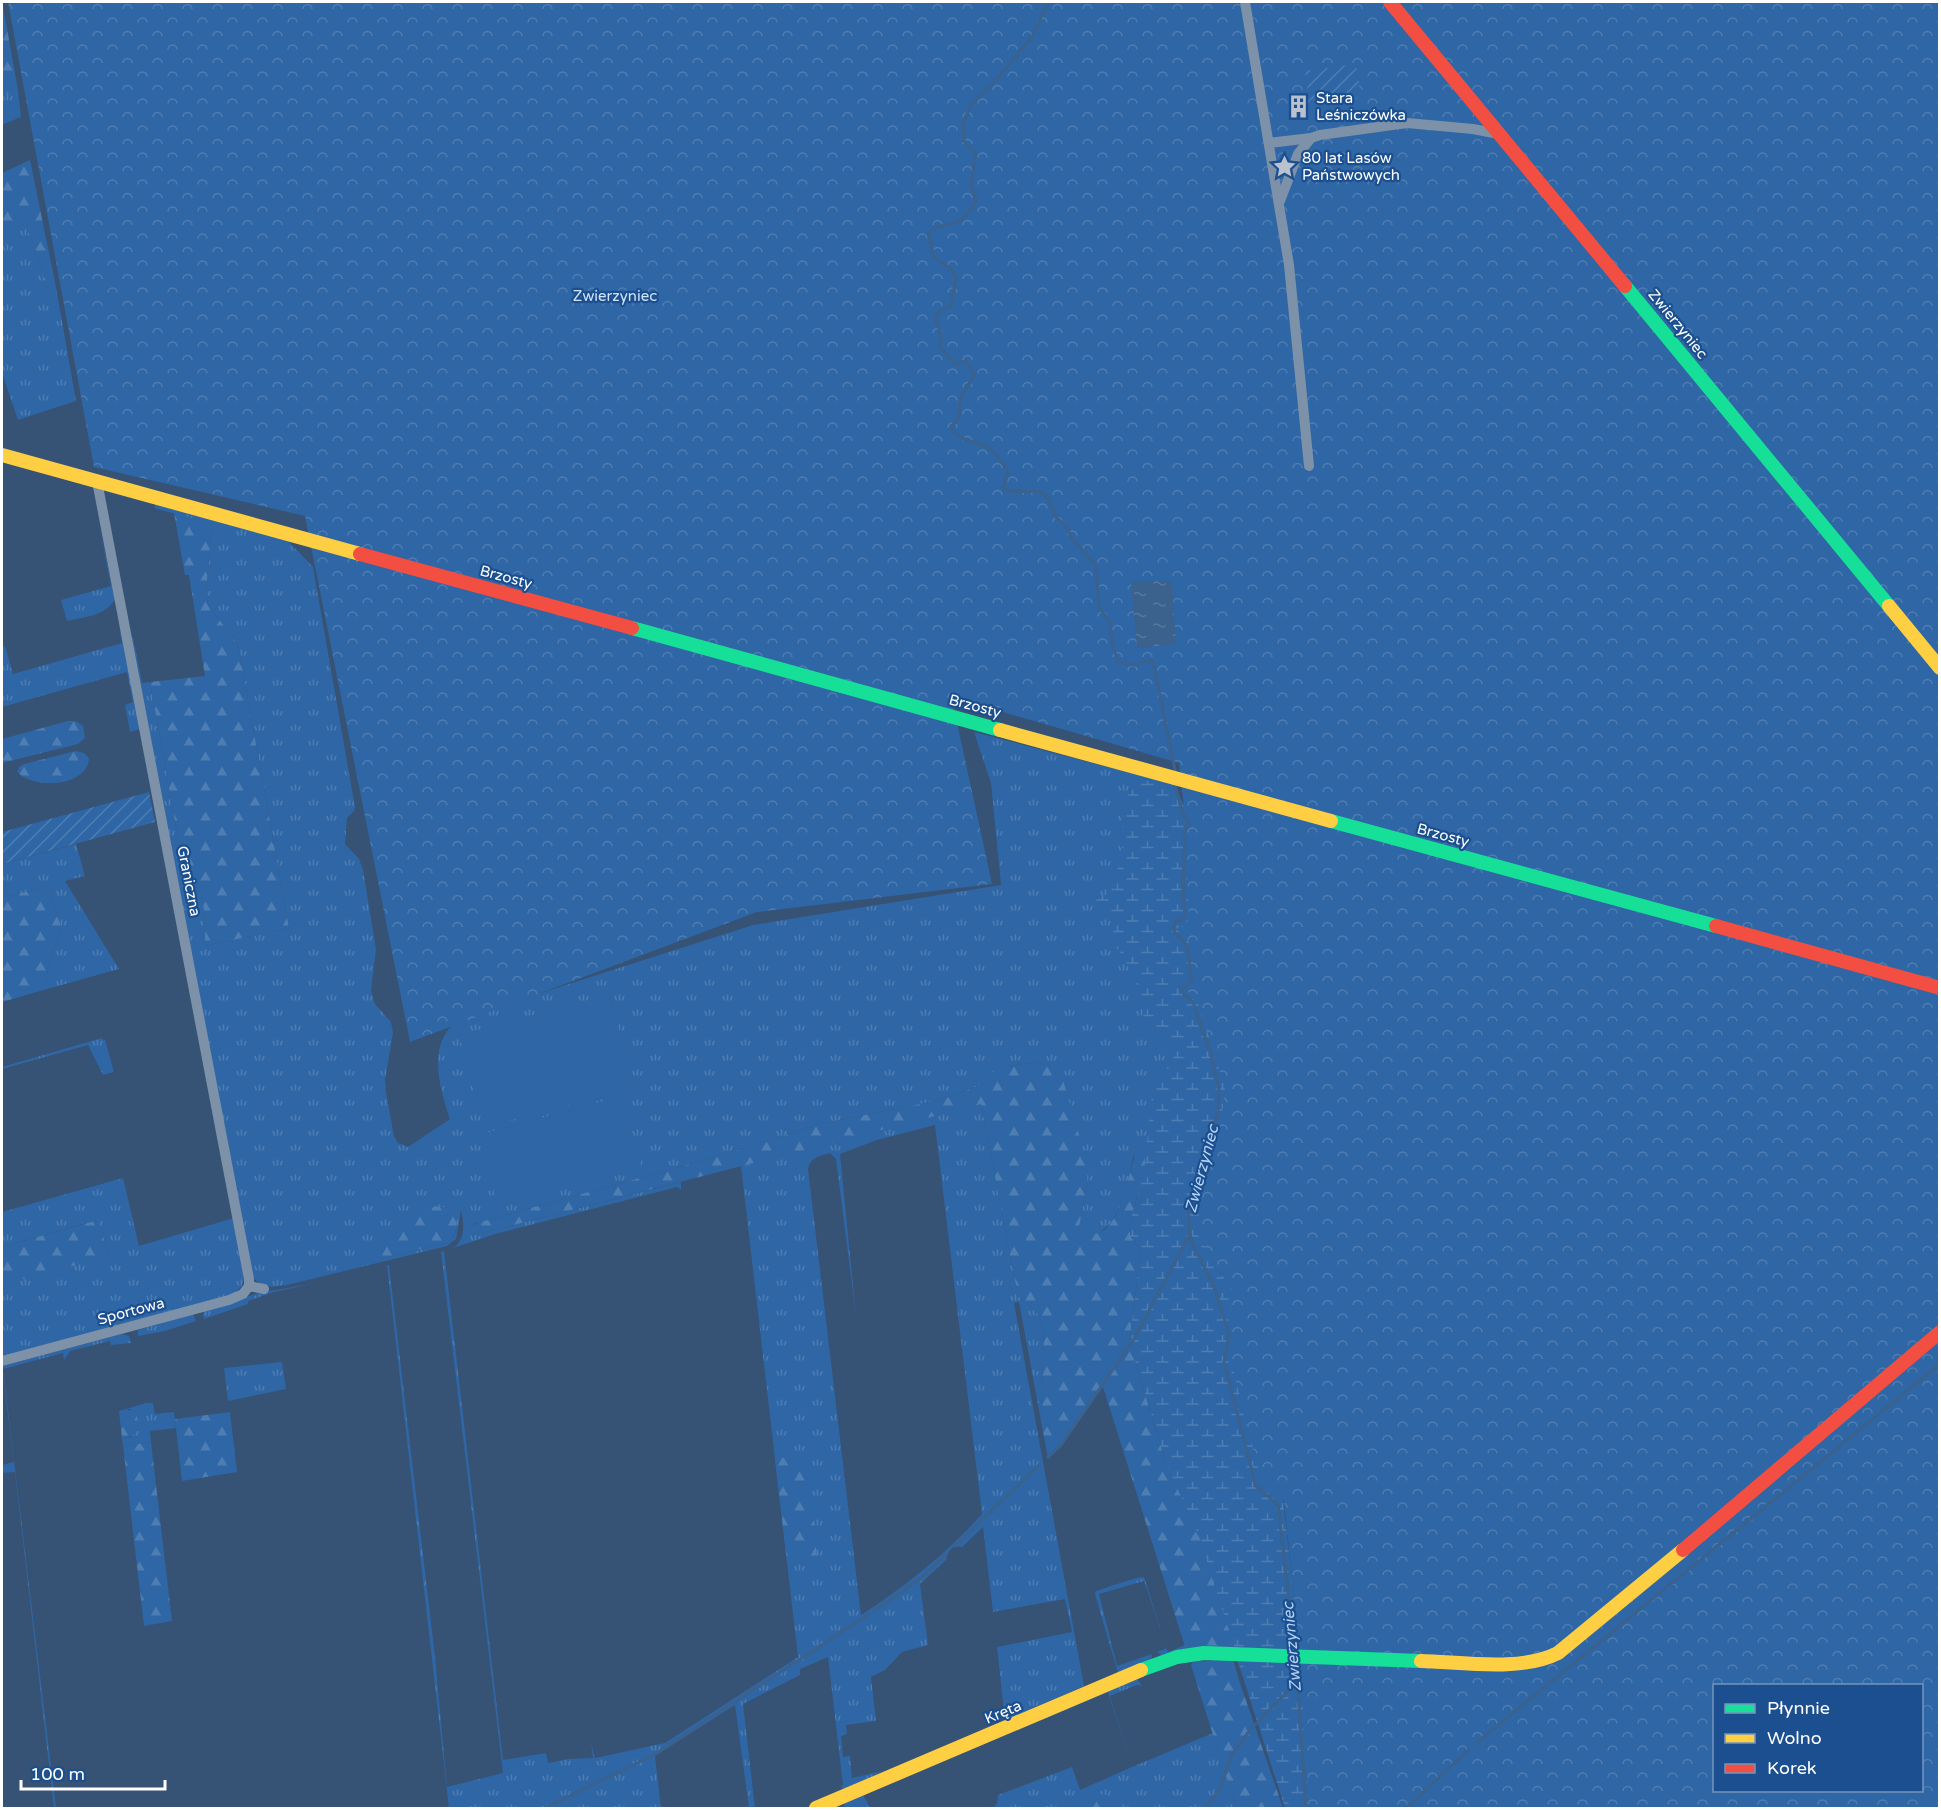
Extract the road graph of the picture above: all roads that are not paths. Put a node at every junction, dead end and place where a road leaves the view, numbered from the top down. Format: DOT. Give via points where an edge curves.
graph roads {
  1 [pos="1245,2"];
  2 [pos="1390,2"];
  3 [pos="1499,134"];
  4 [pos="1311,138"];
  5 [pos="1269,142"];
  6 [pos="1280,201"];
  7 [pos="2,455"];
  8 [pos="1309,466"];
  9 [pos="97,481"];
  10 [pos="1940,668"];
  11 [pos="1940,988"];
  12 [pos="249,1286"];
  13 [pos="264,1290"];
  14 [pos="1940,1332"];
  15 [pos="2,1361"];
  16 [pos="835,1805"];
  17 [pos="816,1809"];
  1 -- 5 [label="street"];
  2 -- 3 [label="street, Zwierzyniec"];
  3 -- 4 [label="street" via="1407,123"];
  3 -- 10 [label="street, Zwierzyniec"];
  4 -- 5 [label="street"];
  4 -- 6 [label="street" via="1298,154"];
  5 -- 6 [label="street"];
  6 -- 8 [label="street"];
  7 -- 9 [label="street, Brzosty"];
  9 -- 11 [label="street, Brzosty"];
  9 -- 12 [label="street, Graniczna"];
  12 -- 13 [label="street"];
  12 -- 15 [label="street, Sportowa" via="243,1294 229,1300"];
  14 -- 16 [label="street, Kręta" via="1695,1541 1550,1657 1519,1664 1204,1653 1177,1657"];
  16 -- 17 [label="street, Kręta"];
}
